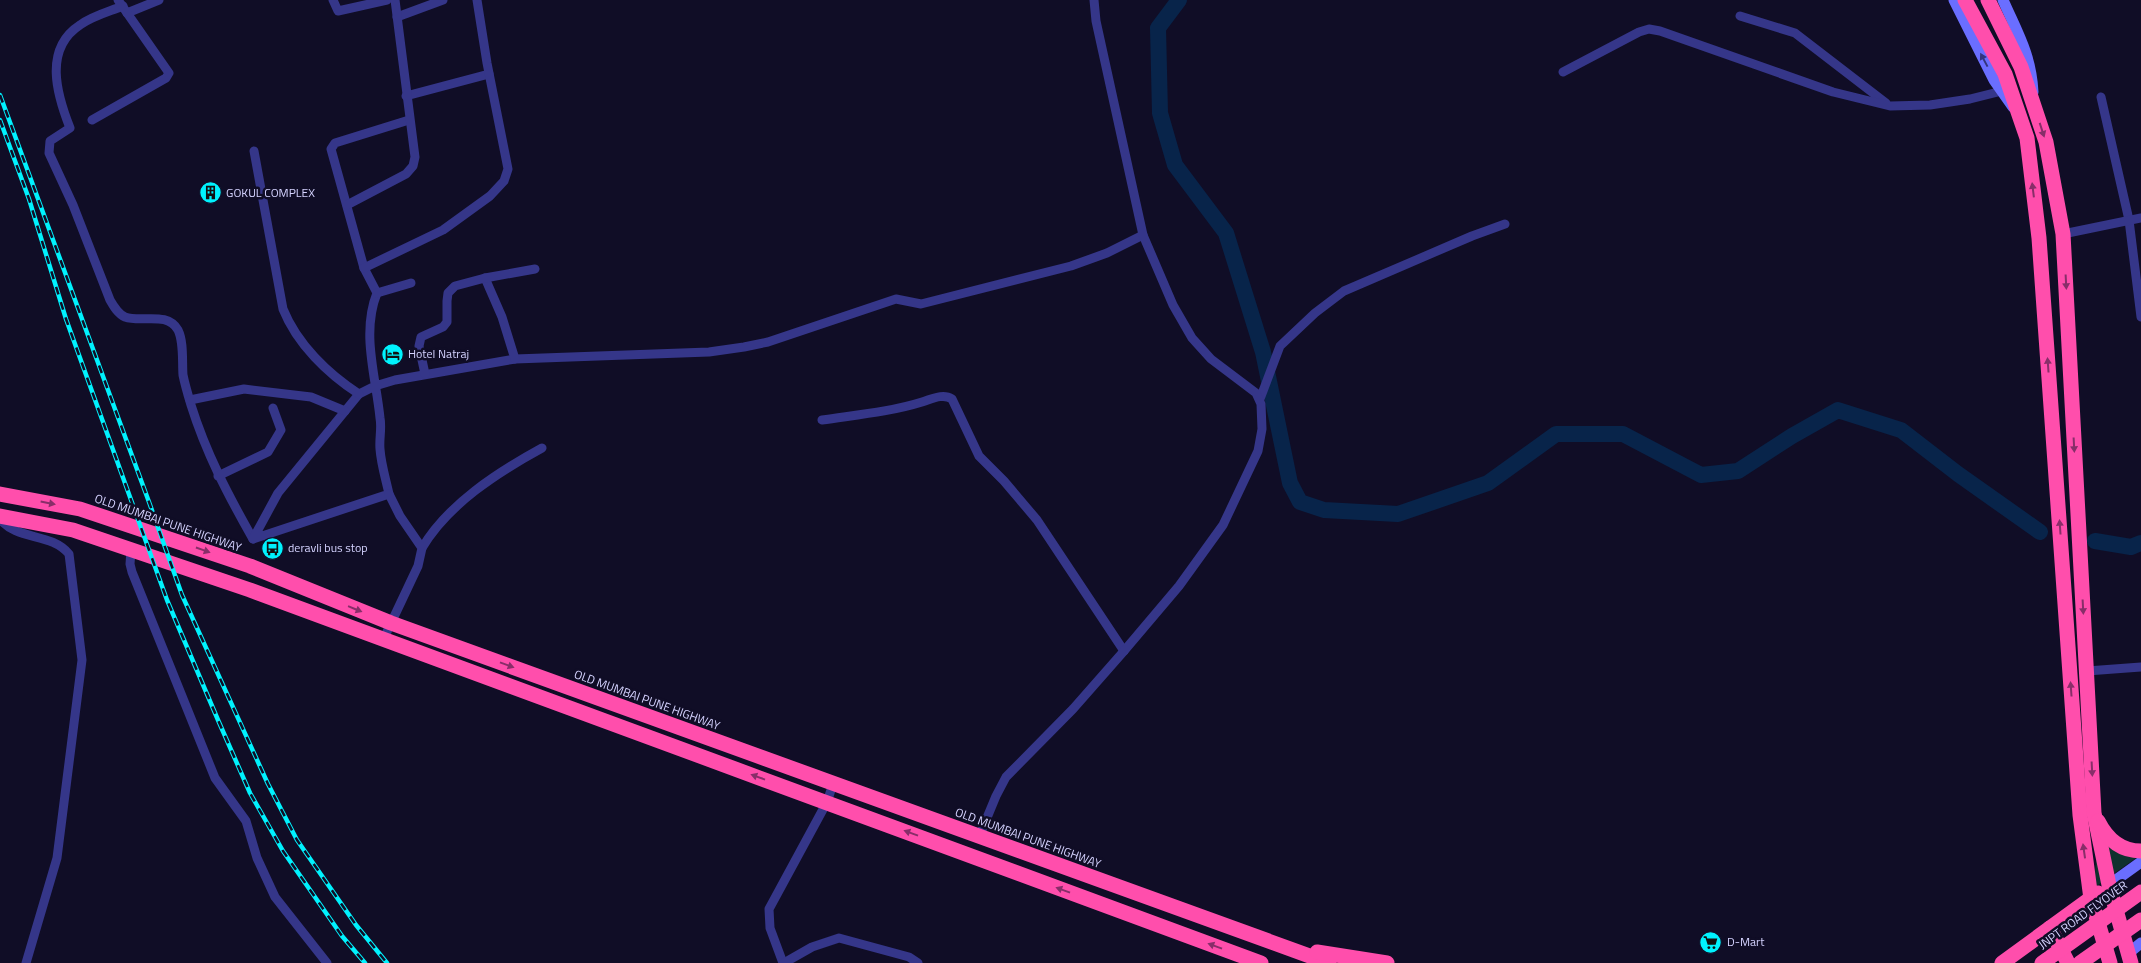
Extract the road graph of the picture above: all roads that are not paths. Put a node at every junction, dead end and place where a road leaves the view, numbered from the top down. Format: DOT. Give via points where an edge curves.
graph roads {
  1 [pos="159,0"];
  2 [pos="333,0"];
  3 [pos="387,0"];
  4 [pos="395,0"];
  5 [pos="444,0"];
  6 [pos="477,0"];
  7 [pos="1094,0"];
  8 [pos="1954,0"];
  9 [pos="1965,0"];
  10 [pos="1988,0"];
  11 [pos="2003,0"];
  12 [pos="123,6"];
  13 [pos="1740,16"];
  14 [pos="397,17"];
  15 [pos="1563,72"];
  16 [pos="489,74"];
  17 [pos="2002,91"];
  18 [pos="406,96"];
  19 [pos="2101,97"];
  20 [pos="1890,106"];
  21 [pos="2034,108"];
  22 [pos="2019,116"];
  23 [pos="92,120"];
  24 [pos="409,120"];
  25 [pos="254,151"];
  26 [pos="347,205"];
  27 [pos="2141,218"];
  28 [pos="2129,220"];
  29 [pos="1505,224"];
  30 [pos="2063,234"];
  31 [pos="1142,235"];
  32 [pos="364,268"];
  33 [pos="535,269"];
  34 [pos="485,278"];
  35 [pos="411,283"];
  36 [pos="378,293"];
  37 [pos="2141,316"];
  38 [pos="516,359"];
  39 [pos="425,374"];
  40 [pos="375,386"];
  41 [pos="359,394"];
  42 [pos="1261,395"];
  43 [pos="190,400"];
  44 [pos="273,408"];
  45 [pos="345,411"];
  46 [pos="822,420"];
  47 [pos="542,448"];
  48 [pos="218,476"];
  49 [pos="0,494"];
  50 [pos="389,494"];
  51 [pos="0,518"];
  52 [pos="253,539"];
  53 [pos="422,548"];
  54 [pos="131,550"];
  55 [pos="259,570"];
  56 [pos="250,590"];
  57 [pos="391,623"];
  58 [pos="384,638"];
  59 [pos="1124,651"];
  60 [pos="2141,667"];
  61 [pos="2086,671"];
  62 [pos="833,784"];
  63 [pos="827,802"];
  64 [pos="2094,813"];
  65 [pos="979,837"];
  66 [pos="2141,851"];
  67 [pos="2141,862"];
  68 [pos="2109,885"];
  69 [pos="2141,892"];
  70 [pos="2091,899"];
  71 [pos="2141,920"];
  72 [pos="2050,928"];
  73 [pos="1281,946"];
  74 [pos="2134,953"];
  75 [pos="1239,960"];
  76 [pos="26,963"];
  77 [pos="326,963"];
  78 [pos="783,963"];
  79 [pos="918,963"];
  80 [pos="1261,963"];
  81 [pos="1329,963"];
  82 [pos="1388,963"];
  83 [pos="2002,963"];
  84 [pos="2042,963"];
  85 [pos="2068,963"];
  86 [pos="2080,963"];
  87 [pos="2110,963"];
  1 -- 12 [label="street"];
  2 -- 3 [label="street" via="338,11"];
  4 -- 14 [label="street"];
  5 -- 14 [label="street"];
  6 -- 16 [label="street"];
  7 -- 31 [label="street"];
  17 -- 8 [label="street, one-way"];
  9 -- 22 [label="highway" via="2005,74"];
  10 -- 21 [label="highway" via="2021,67"];
  11 -- 21 [label="street" via="2028,55"];
  12 -- 23 [label="street" via="168,68 168,76"];
  12 -- 43 [label="street" via="79,25 63,43 58,56 57,90 70,128 50,141 49,153 74,205 116,311 133,318 166,320 179,333"];
  13 -- 20 [label="street" via="1796,34"];
  14 -- 18 [label="street"];
  15 -- 20 [label="street" via="1649,29 1833,92"];
  16 -- 18 [label="street"];
  16 -- 32 [label="street" via="508,169 504,181 490,196 443,230"];
  17 -- 20 [label="street" via="1970,100"];
  17 -- 22 [label="street"];
  18 -- 24 [label="street"];
  19 -- 28 [label="street"];
  21 -- 30 [label="highway, one-way" via="2046,142"];
  70 -- 22 [label="highway, one-way" via="2080,815 2039,238 2027,138"];
  24 -- 26 [label="street" via="416,157 413,166 406,174"];
  24 -- 26 [label="street" via="333,144"];
  25 -- 41 [label="street" via="283,309 290,328 338,381"];
  26 -- 32 [label="street"];
  27 -- 28 [label="street"];
  28 -- 30 [label="street"];
  28 -- 37 [label="street"];
  29 -- 42 [label="street" via="1344,291 1280,346"];
  30 -- 61 [label="highway, one-way"];
  31 -- 38 [label="street" via="1072,266 921,304 896,299 768,342 708,352"];
  31 -- 42 [label="street" via="1173,305 1192,338 1211,359"];
  32 -- 36 [label="street"];
  33 -- 34 [label="street"];
  34 -- 38 [label="street"];
  34 -- 39 [label="street" via="455,286 448,293 448,322 421,337 419,346"];
  35 -- 36 [label="street"];
  36 -- 40 [label="street" via="373,303 369,331"];
  38 -- 39 [label="street"];
  39 -- 40 [label="street"];
  40 -- 41 [label="street"];
  40 -- 50 [label="street" via="381,420 380,449"];
  41 -- 45 [label="street"];
  42 -- 59 [label="street" via="1262,429 1258,451 1223,525 1179,586"];
  43 -- 45 [label="street" via="244,389 311,397"];
  43 -- 48 [label="street"];
  44 -- 48 [label="street" via="281,430 268,452"];
  45 -- 52 [label="street" via="278,494"];
  46 -- 59 [label="street" via="905,407 940,396 952,399 979,456 1037,520"];
  47 -- 53 [label="street" via="474,490 430,535"];
  48 -- 52 [label="street"];
  49 -- 55 [label="highway, OLD MUMBAI PUNE HIGHWAY, one-way" via="80,509"];
  50 -- 52 [label="street"];
  50 -- 53 [label="street"];
  51 -- 54 [label="highway" via="73,530"];
  51 -- 76 [label="street" via="15,531 57,543 69,554 82,660 57,858"];
  53 -- 57 [label="street" via="418,566"];
  54 -- 56 [label="highway"];
  54 -- 77 [label="street" via="132,572 215,778 246,822 275,897"];
  55 -- 56 [label="highway"];
  55 -- 57 [label="highway, OLD MUMBAI PUNE HIGHWAY, one-way"];
  56 -- 58 [label="highway"];
  57 -- 58 [label="street"];
  57 -- 62 [label="highway, OLD MUMBAI PUNE HIGHWAY, one-way"];
  63 -- 58 [label="highway, one-way"];
  59 -- 65 [label="street" via="1006,777"];
  60 -- 61 [label="street"];
  61 -- 64 [label="highway, one-way"];
  62 -- 63 [label="street"];
  62 -- 65 [label="highway, OLD MUMBAI PUNE HIGHWAY"];
  75 -- 63 [label="highway, one-way"];
  63 -- 78 [label="street" via="769,909 770,928"];
  64 -- 66 [label="highway" via="2104,831 2117,844 2128,850"];
  64 -- 68 [label="highway"];
  65 -- 73 [label="highway, OLD MUMBAI PUNE HIGHWAY"];
  67 -- 68 [label="street"];
  68 -- 70 [label="highway"];
  68 -- 74 [label="highway"];
  69 -- 84 [label="highway, JNPT ROAD FLYOVER, bridge"];
  70 -- 72 [label="highway"];
  70 -- 87 [label="highway"];
  71 -- 86 [label="highway, bridge"];
  72 -- 83 [label="highway"];
  72 -- 85 [label="highway"];
  73 -- 81 [label="highway"];
  73 -- 82 [label="highway"];
  75 -- 80 [label="highway"];
  78 -- 79 [label="street" via="812,947 839,938 909,957"];
}
